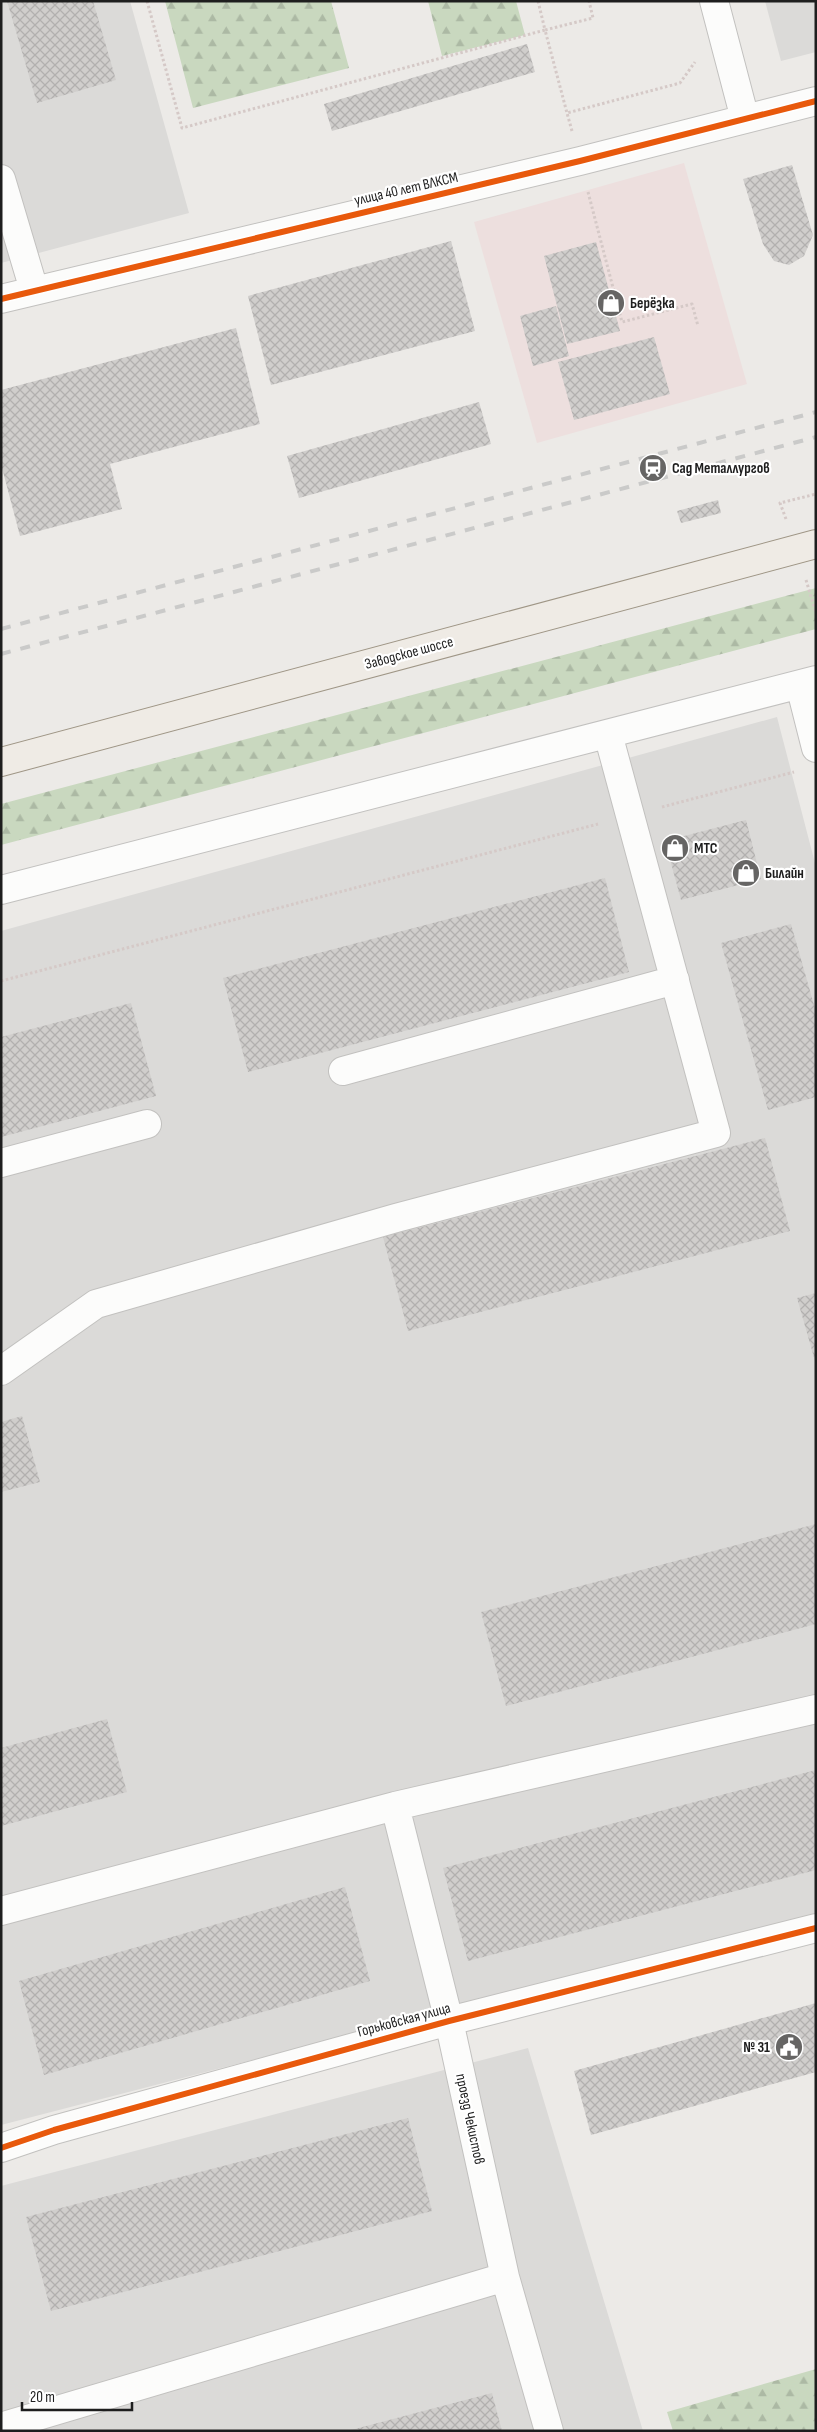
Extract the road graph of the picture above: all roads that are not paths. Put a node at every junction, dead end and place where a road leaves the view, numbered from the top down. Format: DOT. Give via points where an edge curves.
graph roads {
  1 [pos="714,1"];
  2 [pos="816,101"];
  3 [pos="745,119"];
  4 [pos="1,179"];
  5 [pos="34,290"];
  6 [pos="1,299"];
  7 [pos="816,544"];
  8 [pos="808,683"];
  9 [pos="608,734"];
  10 [pos="816,748"];
  11 [pos="1,762"];
  12 [pos="1,890"];
  13 [pos="675,980"];
  14 [pos="343,1071"];
  15 [pos="147,1124"];
  16 [pos="1,1163"];
  17 [pos="1,1371"];
  18 [pos="816,1709"];
  19 [pos="395,1806"];
  20 [pos="1,1911"];
  21 [pos="816,1928"];
  22 [pos="449,2021"];
  23 [pos="1,2148"];
  24 [pos="505,2277"];
  25 [pos="4,2424"];
  26 [pos="549,2431"];
  1 -- 3 [label="street"];
  2 -- 3 [label="street, улица 40 лет ВЛКСМ"];
  3 -- 5 [label="street, улица 40 лет ВЛКСМ"];
  4 -- 5 [label="street"];
  5 -- 6 [label="street, улица 40 лет ВЛКСМ"];
  7 -- 11 [label="main road, Заводское шоссе"];
  8 -- 9 [label="street"];
  8 -- 10 [label="street"];
  9 -- 12 [label="street"];
  9 -- 13 [label="street"];
  13 -- 14 [label="street"];
  13 -- 17 [label="street" via="716,1133 396,1218 96,1304"];
  15 -- 16 [label="street"];
  18 -- 19 [label="street"];
  19 -- 20 [label="street"];
  19 -- 22 [label="street, проезд Чекистов"];
  21 -- 22 [label="street, Горьковская улица"];
  22 -- 23 [label="street, Горьковская улица" via="54,2130"];
  22 -- 24 [label="street, проезд Чекистов"];
  24 -- 25 [label="street"];
  24 -- 26 [label="street, проезд Чекистов"];
}
